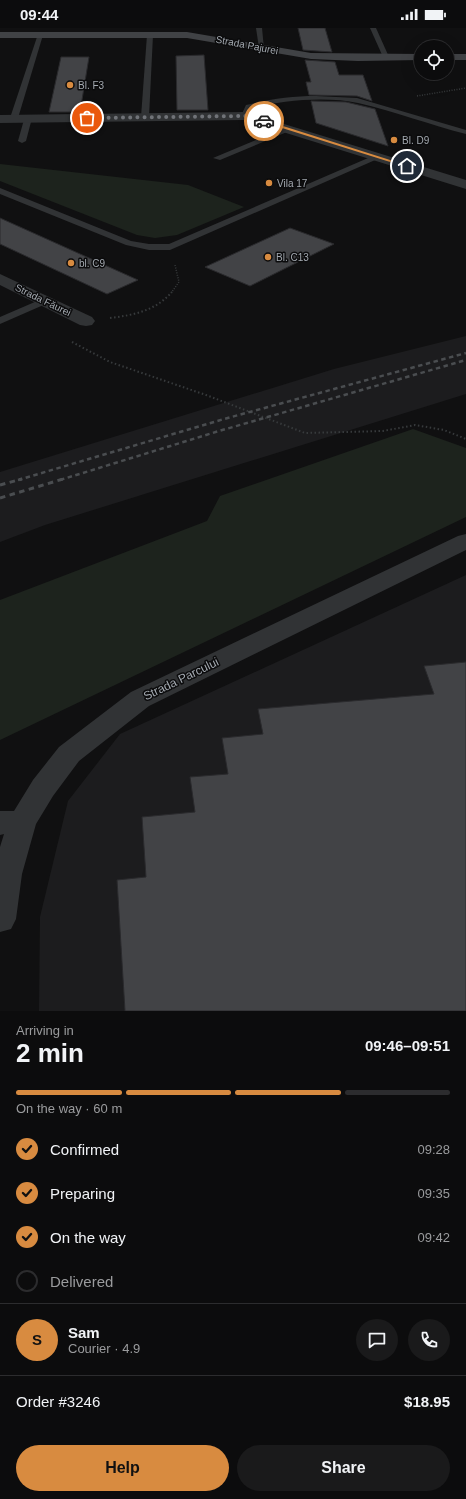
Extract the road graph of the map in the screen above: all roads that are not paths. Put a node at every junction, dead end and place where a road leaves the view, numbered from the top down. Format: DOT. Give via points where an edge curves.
graph roads {
  1 [pos="259,28"];
  2 [pos="373,28"];
  3 [pos="0,35"];
  4 [pos="40,35"];
  5 [pos="150,35"];
  6 [pos="262,48"];
  7 [pos="386,57"];
  8 [pos="414,57"];
  9 [pos="454,57"];
  10 [pos="466,57"];
  11 [pos="245,116"];
  12 [pos="145,117"];
  13 [pos="0,118"];
  14 [pos="14,118"];
  15 [pos="28,118"];
  16 [pos="290,129"];
  17 [pos="466,132"];
  18 [pos="22,142"];
  19 [pos="378,157"];
  20 [pos="217,158"];
  21 [pos="466,185"];
  22 [pos="0,191"];
  23 [pos="0,280"];
  24 [pos="44,301"];
  25 [pos="0,321"];
  26 [pos="86,321"];
  27 [pos="466,541"];
  28 [pos="11,823"];
  29 [pos="0,919"];
  1 -- 6 [label="lane"];
  2 -- 7 [label="lane"];
  3 -- 4 [label="street, Strada Pajurei"];
  4 -- 5 [label="street, Strada Pajurei"];
  4 -- 14 [label="lane"];
  5 -- 6 [label="street, Strada Pajurei" via="202,36"];
  5 -- 12 [label="lane"];
  6 -- 7 [label="street, Strada Pajurei" via="313,56"];
  7 -- 8 [label="street, Strada Pajurei"];
  9 -- 10 [label="street"];
  11 -- 12 [label="street"];
  11 -- 16 [label="street"];
  11 -- 17 [label="lane" via="248,108 267,101 292,98 357,100"];
  12 -- 15 [label="street"];
  13 -- 14 [label="street"];
  14 -- 15 [label="street"];
  15 -- 18 [label="lane"];
  16 -- 19 [label="street"];
  16 -- 20 [label="lane"];
  19 -- 21 [label="street"];
  19 -- 22 [label="lane" via="170,247 149,247 129,242"];
  23 -- 24 [label="street, Strada Făurei"];
  24 -- 25 [label="lane"];
  24 -- 26 [label="street, Strada Făurei"];
  27 -- 28 [label="street, Strada Parcului" via="140,699 69,754"];
  28 -- 29 [label="street, Strada Parcului"];
}
